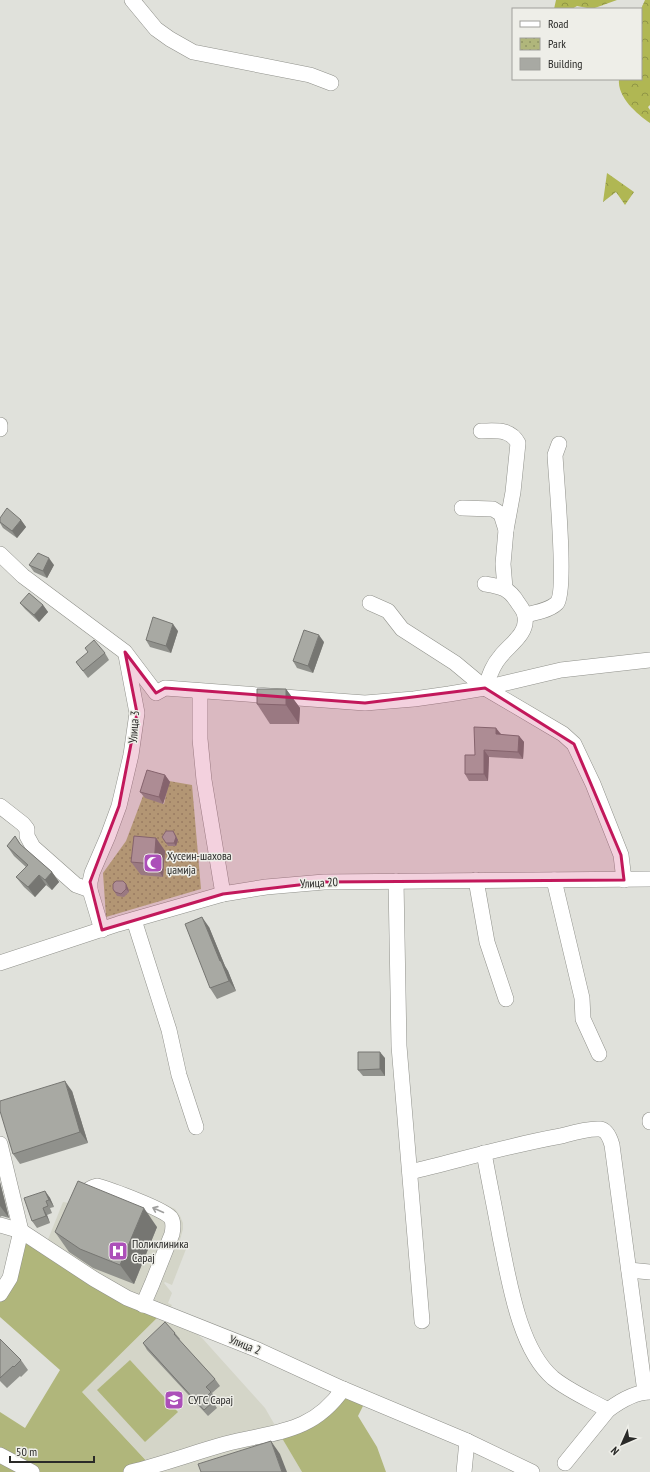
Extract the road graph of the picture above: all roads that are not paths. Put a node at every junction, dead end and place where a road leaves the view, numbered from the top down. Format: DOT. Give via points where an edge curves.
graph roads {
  1 [pos="132,0"];
  2 [pos="331,83"];
  3 [pos="0,425"];
  4 [pos="0,429"];
  5 [pos="481,431"];
  6 [pos="559,444"];
  7 [pos="462,508"];
  8 [pos="506,530"];
  9 [pos="0,554"];
  10 [pos="485,584"];
  11 [pos="505,588"];
  12 [pos="370,604"];
  13 [pos="525,615"];
  14 [pos="125,652"];
  15 [pos="650,660"];
  16 [pos="485,688"];
  17 [pos="200,690"];
  18 [pos="156,693"];
  19 [pos="137,713"];
  20 [pos="0,806"];
  21 [pos="650,879"];
  22 [pos="476,880"];
  23 [pos="554,880"];
  24 [pos="624,880"];
  25 [pos="396,881"];
  26 [pos="90,890"];
  27 [pos="223,894"];
  28 [pos="134,920"];
  29 [pos="102,930"];
  30 [pos="0,962"];
  31 [pos="506,999"];
  32 [pos="599,1054"];
  33 [pos="196,1128"];
  34 [pos="0,1144"];
  35 [pos="484,1154"];
  36 [pos="410,1172"];
  37 [pos="75,1214"];
  38 [pos="0,1225"];
  39 [pos="21,1231"];
  40 [pos="629,1270"];
  41 [pos="650,1272"];
  42 [pos="0,1294"];
  43 [pos="143,1305"];
  44 [pos="422,1321"];
  45 [pos="343,1389"];
  46 [pos="647,1392"];
  47 [pos="608,1410"];
  48 [pos="467,1441"];
  49 [pos="0,1455"];
  50 [pos="566,1463"];
  51 [pos="32,1472"];
  52 [pos="131,1472"];
  53 [pos="464,1472"];
  54 [pos="532,1472"];
  1 -- 2 [label="street" via="156,29 193,52 310,75"];
  3 -- 4 [label="street"];
  5 -- 8 [label="street" via="505,432 515,437 518,443"];
  6 -- 13 [label="street" via="555,455 560,597 552,606"];
  7 -- 8 [label="street" via="497,511 501,514"];
  8 -- 11 [label="street" via="503,564"];
  9 -- 14 [label="street" via="23,576"];
  10 -- 11 [label="street"];
  11 -- 13 [label="street"];
  12 -- 16 [label="street" via="388,611 402,629 455,663"];
  13 -- 16 [label="street" via="526,622 521,634 499,657"];
  14 -- 18 [label="street"];
  14 -- 19 [label="street, Улица 3"];
  15 -- 16 [label="street" via="561,670"];
  16 -- 17 [label="street" via="365,704"];
  16 -- 24 [label="street" via="563,734 574,744 621,855"];
  17 -- 18 [label="street" via="165,688"];
  17 -- 27 [label="street" via="200,739 204,780"];
  18 -- 19 [label="street" via="145,700"];
  19 -- 26 [label="street, Улица 3" via="131,755 120,800 92,873"];
  20 -- 26 [label="street" via="23,824 33,847 76,885"];
  21 -- 24 [label="street, Улица 20"];
  22 -- 23 [label="street, Улица 20"];
  22 -- 25 [label="street, Улица 20"];
  22 -- 31 [label="street" via="487,942"];
  23 -- 24 [label="street, Улица 20"];
  23 -- 32 [label="street" via="582,998 583,1019"];
  25 -- 27 [label="street, Улица 20" via="324,882"];
  25 -- 36 [label="street" via="399,1046"];
  26 -- 29 [label="street, Улица 3"];
  27 -- 28 [label="street, Улица 20"];
  28 -- 29 [label="street, Улица 20"];
  28 -- 33 [label="street" via="169,1030 179,1075"];
  29 -- 30 [label="street, Улица 20"];
  34 -- 39 [label="street"];
  35 -- 36 [label="street"];
  35 -- 40 [label="street" via="588,1130 601,1129 606,1132 612,1145"];
  35 -- 47 [label="street" via="514,1301 528,1344 552,1378"];
  36 -- 44 [label="street"];
  43 -- 37 [label="street, one-way" via="172,1234 172,1218 154,1208 97,1186 88,1190"];
  38 -- 39 [label="street, Улица 2"];
  39 -- 42 [label="street" via="10,1278"];
  39 -- 43 [label="street, Улица 2" via="60,1249 127,1298"];
  40 -- 41 [label="street"];
  40 -- 46 [label="street"];
  43 -- 45 [label="street, Улица 2" via="258,1350"];
  45 -- 48 [label="street, Улица 2"];
  45 -- 52 [label="street" via="318,1415 294,1428 224,1444"];
  46 -- 47 [label="street" via="625,1399"];
  47 -- 50 [label="street"];
  48 -- 53 [label="street"];
  48 -- 54 [label="street, Улица 2"];
  49 -- 51 [label="street"];
}
